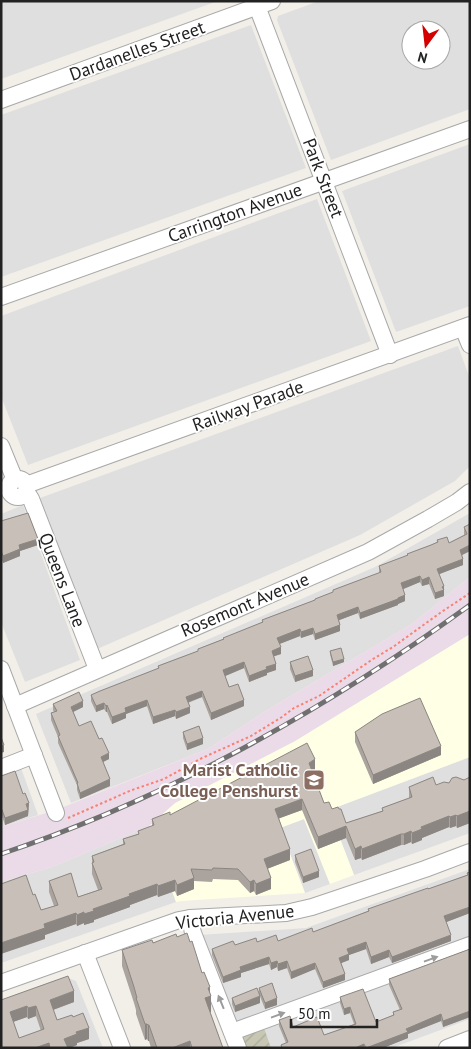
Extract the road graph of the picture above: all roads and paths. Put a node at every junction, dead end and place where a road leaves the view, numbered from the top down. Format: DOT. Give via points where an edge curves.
graph roads {
  1 [pos="261,3"];
  2 [pos="1,100"];
  3 [pos="470,129"];
  4 [pos="324,181"];
  5 [pos="1,297"];
  6 [pos="466,326"];
  7 [pos="470,345"];
  8 [pos="390,355"];
  9 [pos="1,446"];
  10 [pos="16,489"];
  11 [pos="470,492"];
  12 [pos="470,593"];
  13 [pos="1,669"];
  14 [pos="97,669"];
  15 [pos="15,706"];
  16 [pos="34,755"];
  17 [pos="1,768"];
  18 [pos="60,816"];
  19 [pos="470,852"];
  20 [pos="190,918"];
  21 [pos="470,945"];
  22 [pos="86,953"];
  23 [pos="1,983"];
  24 [pos="232,1032"];
  25 [pos="470,1040"];
  26 [pos="122,1048"];
  27 [pos="238,1048"];
  28 [pos="447,1048"];
  1 -- 2 [label="street, Dardanelles Street"];
  1 -- 4 [label="street, Park Street"];
  3 -- 4 [label="street, Carrington Avenue"];
  4 -- 5 [label="street, Carrington Avenue"];
  4 -- 8 [label="street, Park Street"];
  6 -- 7 [label="street"];
  6 -- 8 [label="street, Railway Parade"];
  8 -- 10 [label="street, Railway Parade"];
  9 -- 10 [label="street, Queens Lane"];
  10 -- 14 [label="street, Queens Lane" via="31,499"];
  11 -- 14 [label="street, Rosemont Avenue" via="368,552"];
  12 -- 18 [label="path" via="319,696 251,736 164,779"];
  13 -- 15 [label="street"];
  14 -- 15 [label="street, Rosemont Avenue"];
  15 -- 16 [label="street"];
  16 -- 17 [label="street"];
  16 -- 18 [label="street"];
  19 -- 20 [label="street, Victoria Avenue" via="306,909"];
  20 -- 22 [label="street, Victoria Avenue"];
  24 -- 20 [label="street, one-way"];
  24 -- 21 [label="street, one-way"];
  22 -- 23 [label="street, Victoria Avenue"];
  22 -- 26 [label="street"];
  24 -- 27 [label="street"];
  25 -- 28 [label="street"];
}
